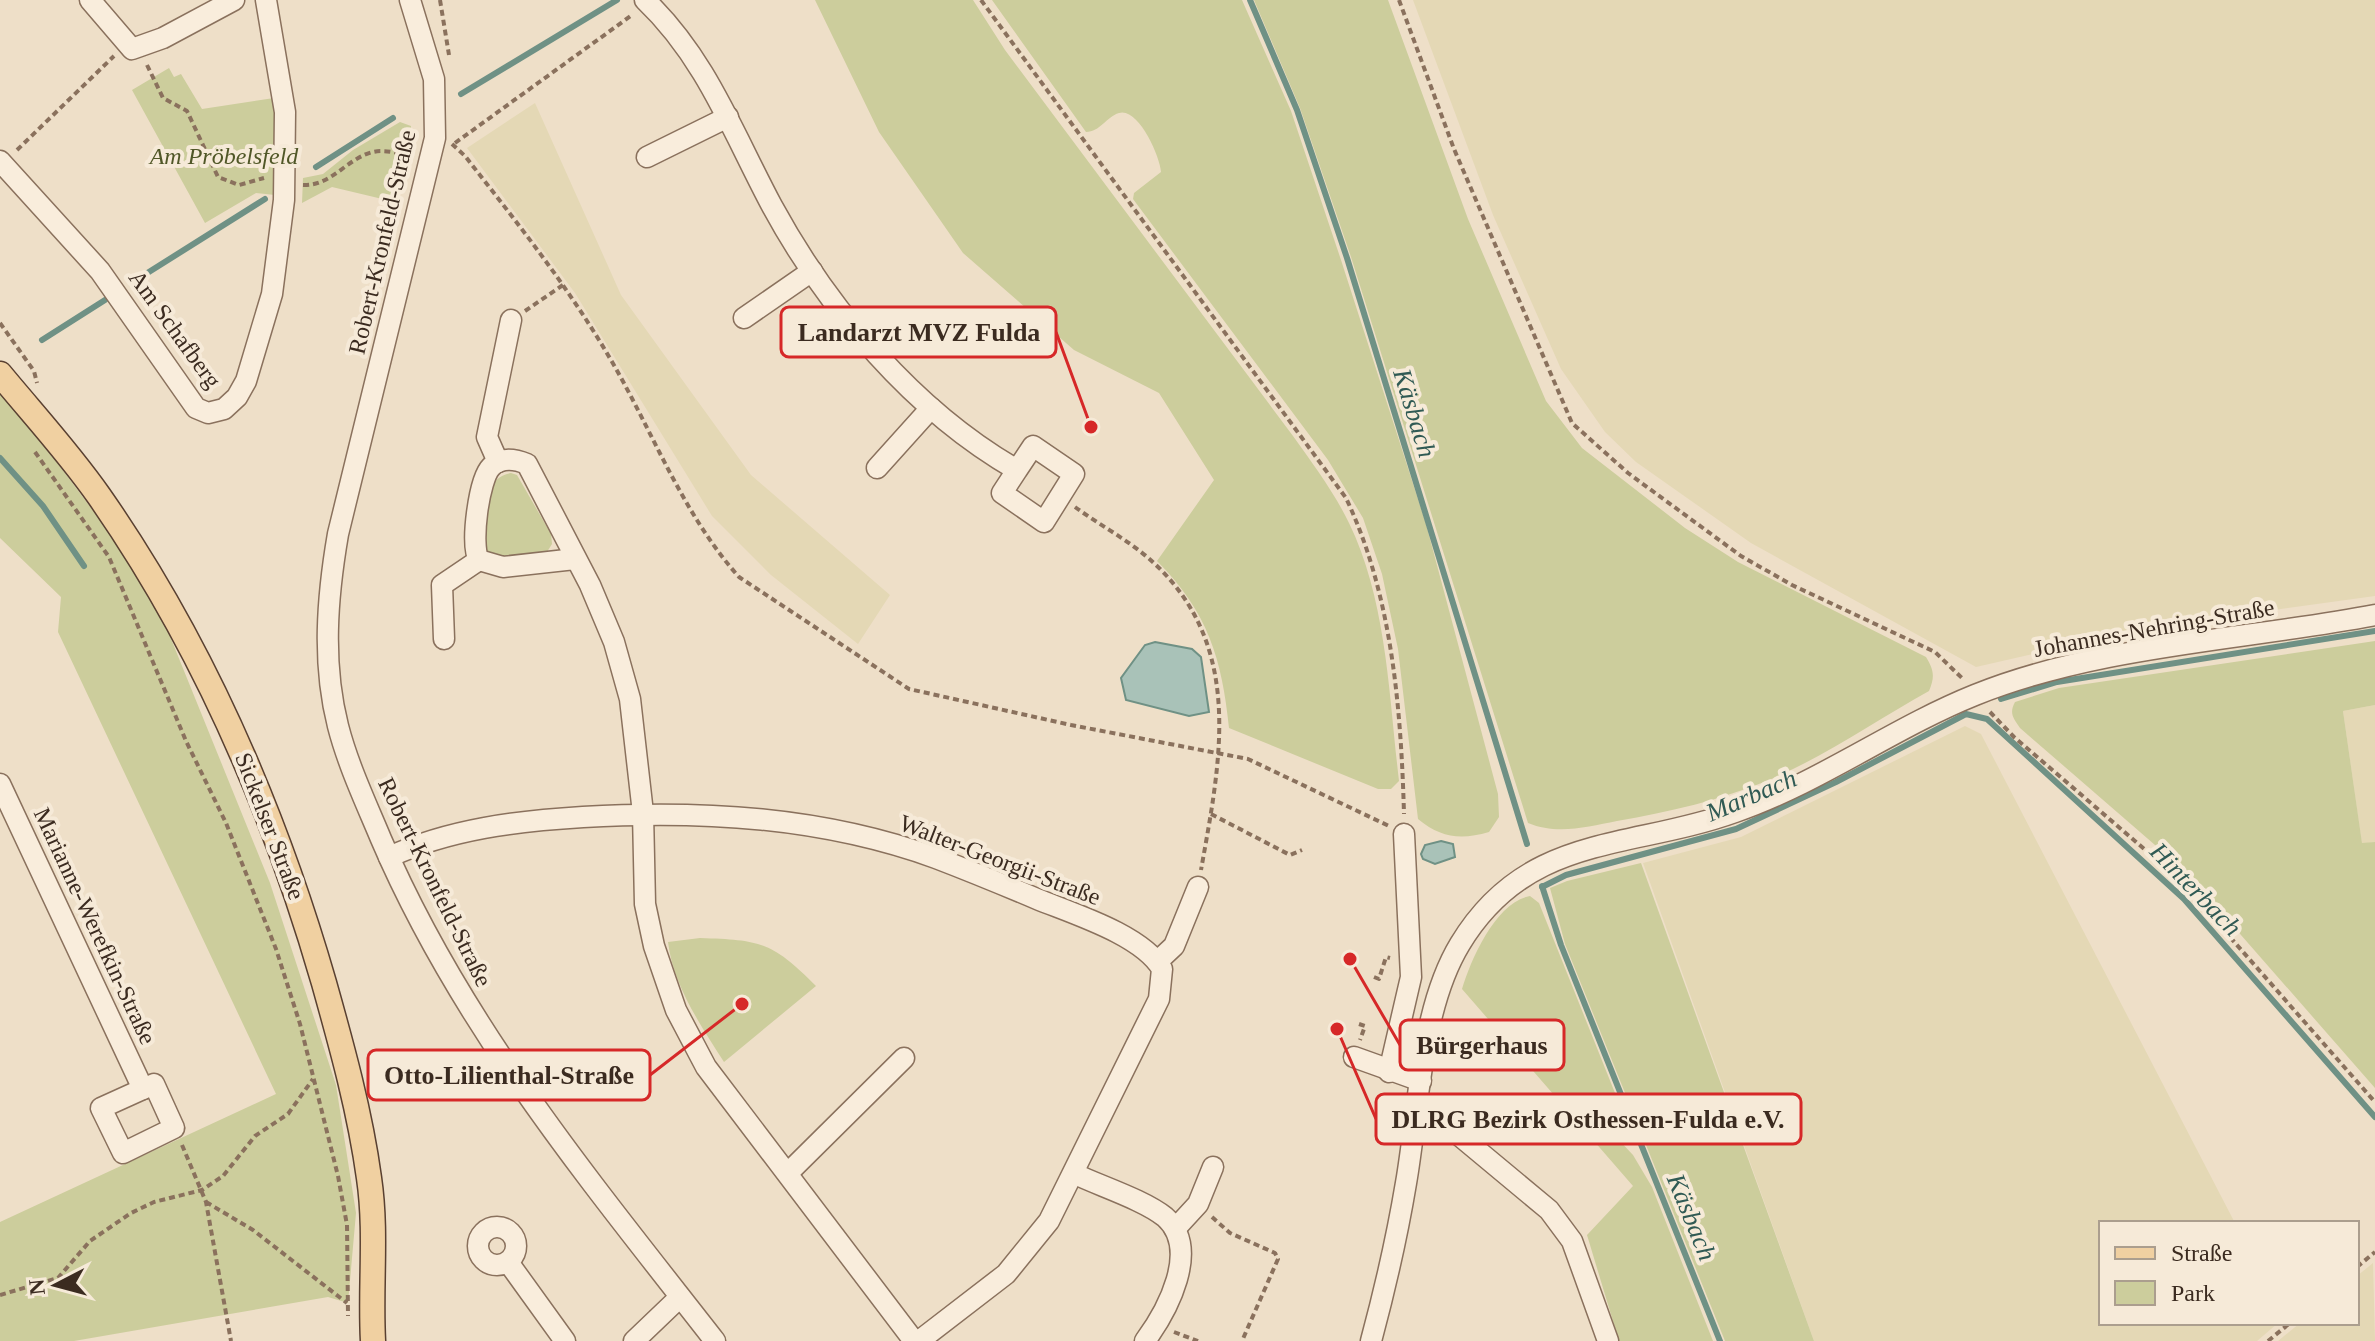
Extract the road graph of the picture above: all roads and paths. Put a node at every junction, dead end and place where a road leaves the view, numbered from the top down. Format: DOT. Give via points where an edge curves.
graph roads {
  1 [pos="90,0"];
  2 [pos="234,0"];
  3 [pos="266,0"];
  4 [pos="410,0"];
  5 [pos="981,0"];
  6 [pos="1399,0"];
  7 [pos="647,2"];
  8 [pos="117,53"];
  9 [pos="149,67"];
  10 [pos="728,117"];
  11 [pos="446,141"];
  12 [pos="453,145"];
  13 [pos="411,155"];
  14 [pos="647,157"];
  15 [pos="5,159"];
  16 [pos="269,176"];
  17 [pos="301,184"];
  18 [pos="812,271"];
  19 [pos="563,285"];
  20 [pos="744,318"];
  21 [pos="511,320"];
  22 [pos="0,323"];
  23 [pos="34,371"];
  24 [pos="0,374"];
  25 [pos="931,408"];
  26 [pos="32,449"];
  27 [pos="498,462"];
  28 [pos="877,468"];
  29 [pos="1017,470"];
  30 [pos="1061,496"];
  31 [pos="575,559"];
  32 [pos="479,560"];
  33 [pos="2375,615"];
  34 [pos="444,639"];
  35 [pos="1974,695"];
  36 [pos="1220,751"];
  37 [pos="0,784"];
  38 [pos="643,813"];
  39 [pos="1211,814"];
  40 [pos="1404,834"];
  41 [pos="1302,850"];
  42 [pos="389,857"];
  43 [pos="1198,887"];
  44 [pos="1158,961"];
  45 [pos="1354,1057"];
  46 [pos="904,1058"];
  47 [pos="1389,1072"];
  48 [pos="314,1077"];
  49 [pos="1421,1081"];
  50 [pos="143,1089"];
  51 [pos="2375,1102"];
  52 [pos="1416,1114"];
  53 [pos="174,1128"];
  54 [pos="1213,1167"];
  55 [pos="788,1173"];
  56 [pos="1075,1174"];
  57 [pos="202,1190"];
  58 [pos="206,1202"];
  59 [pos="1198,1204"];
  60 [pos="1175,1229"];
  61 [pos="2375,1252"];
  62 [pos="508,1262"];
  63 [pos="2359,1265"];
  64 [pos="0,1295"];
  65 [pos="680,1297"];
  66 [pos="348,1303"];
  67 [pos="2288,1325"];
  68 [pos="349,1328"];
  69 [pos="1167,1329"];
  70 [pos="231,1341"];
  71 [pos="373,1341"];
  72 [pos="565,1341"];
  73 [pos="634,1341"];
  74 [pos="715,1341"];
  75 [pos="917,1341"];
  76 [pos="1145,1341"];
  77 [pos="1198,1341"];
  78 [pos="1242,1341"];
  79 [pos="1371,1341"];
  80 [pos="1608,1341"];
  81 [pos="2268,1341"];
  1 -- 2 [label="street" via="132,49"];
  3 -- 15 [label="street, Am Schafberg" via="285,112 284,200 272,294 246,381 224,409 208,413 196,408 100,271"];
  4 -- 42 [label="street, Robert-Kronfeld-Straße" via="434,79 435,138 329,588 328,659 338,726"];
  5 -- 40 [label="path" via="1346,498 1368,550 1390,650"];
  6 -- 35 [label="path" via="1454,149 1572,423 1689,520 1792,585 1935,652 1958,671"];
  7 -- 10 [label="street" via="692,51"];
  7 -- 12 [label="path"];
  8 -- 15 [label="path"];
  9 -- 16 [label="path" via="163,98 187,111 218,177 239,185"];
  10 -- 14 [label="street"];
  10 -- 18 [label="street"];
  11 -- 12 [label="path"];
  12 -- 19 [label="path"];
  13 -- 17 [label="path" via="377,151 320,184"];
  18 -- 20 [label="street"];
  18 -- 25 [label="street" via="841,311"];
  19 -- 21 [label="path"];
  19 -- 36 [label="path" via="609,356 665,467 739,577 909,689"];
  21 -- 27 [label="street" via="487,437"];
  22 -- 23 [label="path"];
  24 -- 71 [label="main road, Sickelser Straße" via="99,496 148,571 207,678 267,809 306,919 364,1146 373,1216"];
  25 -- 28 [label="street"];
  25 -- 29 [label="street"];
  26 -- 48 [label="path" via="109,557 254,891"];
  27 -- 31 [label="street" via="513,459 527,464"];
  27 -- 32 [label="street" via="488,469 473,535"];
  29 -- 30 [label="street" via="1033,446 1074,474"];
  29 -- 30 [label="street" via="1002,493 1044,522"];
  30 -- 36 [label="path" via="1154,562 1182,596 1214,667"];
  31 -- 32 [label="street" via="503,567"];
  31 -- 38 [label="street" via="610,631 626,685"];
  32 -- 34 [label="street" via="442,585"];
  33 -- 35 [label="street, Johannes-Nehring-Straße" via="2097,661"];
  35 -- 49 [label="street, Johannes-Nehring-Straße" via="1737,812 1584,848 1522,878 1475,921 1446,971"];
  35 -- 51 [label="path" via="2014,737 2178,878"];
  36 -- 39 [label="path"];
  36 -- 40 [label="path" via="1248,759"];
  37 -- 50 [label="street, Marianne-Werefkin-Straße"];
  38 -- 42 [label="street, Walter-Georgii-Straße" via="516,821 418,843"];
  38 -- 44 [label="street, Walter-Georgii-Straße" via="777,820 851,834 920,854 1066,910 1144,947"];
  38 -- 55 [label="street" via="645,904 676,1010 706,1067"];
  39 -- 41 [label="path" via="1290,855"];
  39 -- 43 [label="path"];
  40 -- 47 [label="street" via="1411,977"];
  42 -- 65 [label="street, Robert-Kronfeld-Straße" via="484,1035"];
  43 -- 44 [label="street" via="1174,946"];
  44 -- 56 [label="street" via="1163,978 1159,999"];
  45 -- 47 [label="street"];
  46 -- 55 [label="street"];
  47 -- 49 [label="street"];
  48 -- 57 [label="path" via="288,1114 255,1136 235,1164"];
  48 -- 66 [label="path" via="347,1225"];
  49 -- 52 [label="street, Johannes-Nehring-Straße"];
  50 -- 53 [label="street, Marianne-Werefkin-Straße" via="154,1084"];
  50 -- 53 [label="street" via="101,1108 123,1153"];
  52 -- 79 [label="street, Johannes-Nehring-Straße" via="1390,1270"];
  52 -- 80 [label="street" via="1442,1121 1555,1218 1572,1241"];
  53 -- 57 [label="path"];
  54 -- 59 [label="street"];
  55 -- 75 [label="street"];
  56 -- 60 [label="street" via="1163,1216"];
  56 -- 75 [label="street" via="1049,1221 1006,1274"];
  57 -- 58 [label="path"];
  57 -- 64 [label="path" via="131,1213 90,1241 58,1278"];
  58 -- 66 [label="path" via="253,1230"];
  58 -- 70 [label="path"];
  59 -- 60 [label="street"];
  59 -- 78 [label="path" via="1230,1233 1278,1259"];
  60 -- 76 [label="street" via="1181,1248 1179,1274"];
  61 -- 63 [label="path"];
  62 -- 72 [label="street"];
  65 -- 73 [label="street"];
  65 -- 74 [label="street, Robert-Kronfeld-Straße"];
  66 -- 68 [label="path"];
  67 -- 81 [label="path"];
  69 -- 77 [label="path"];
}
